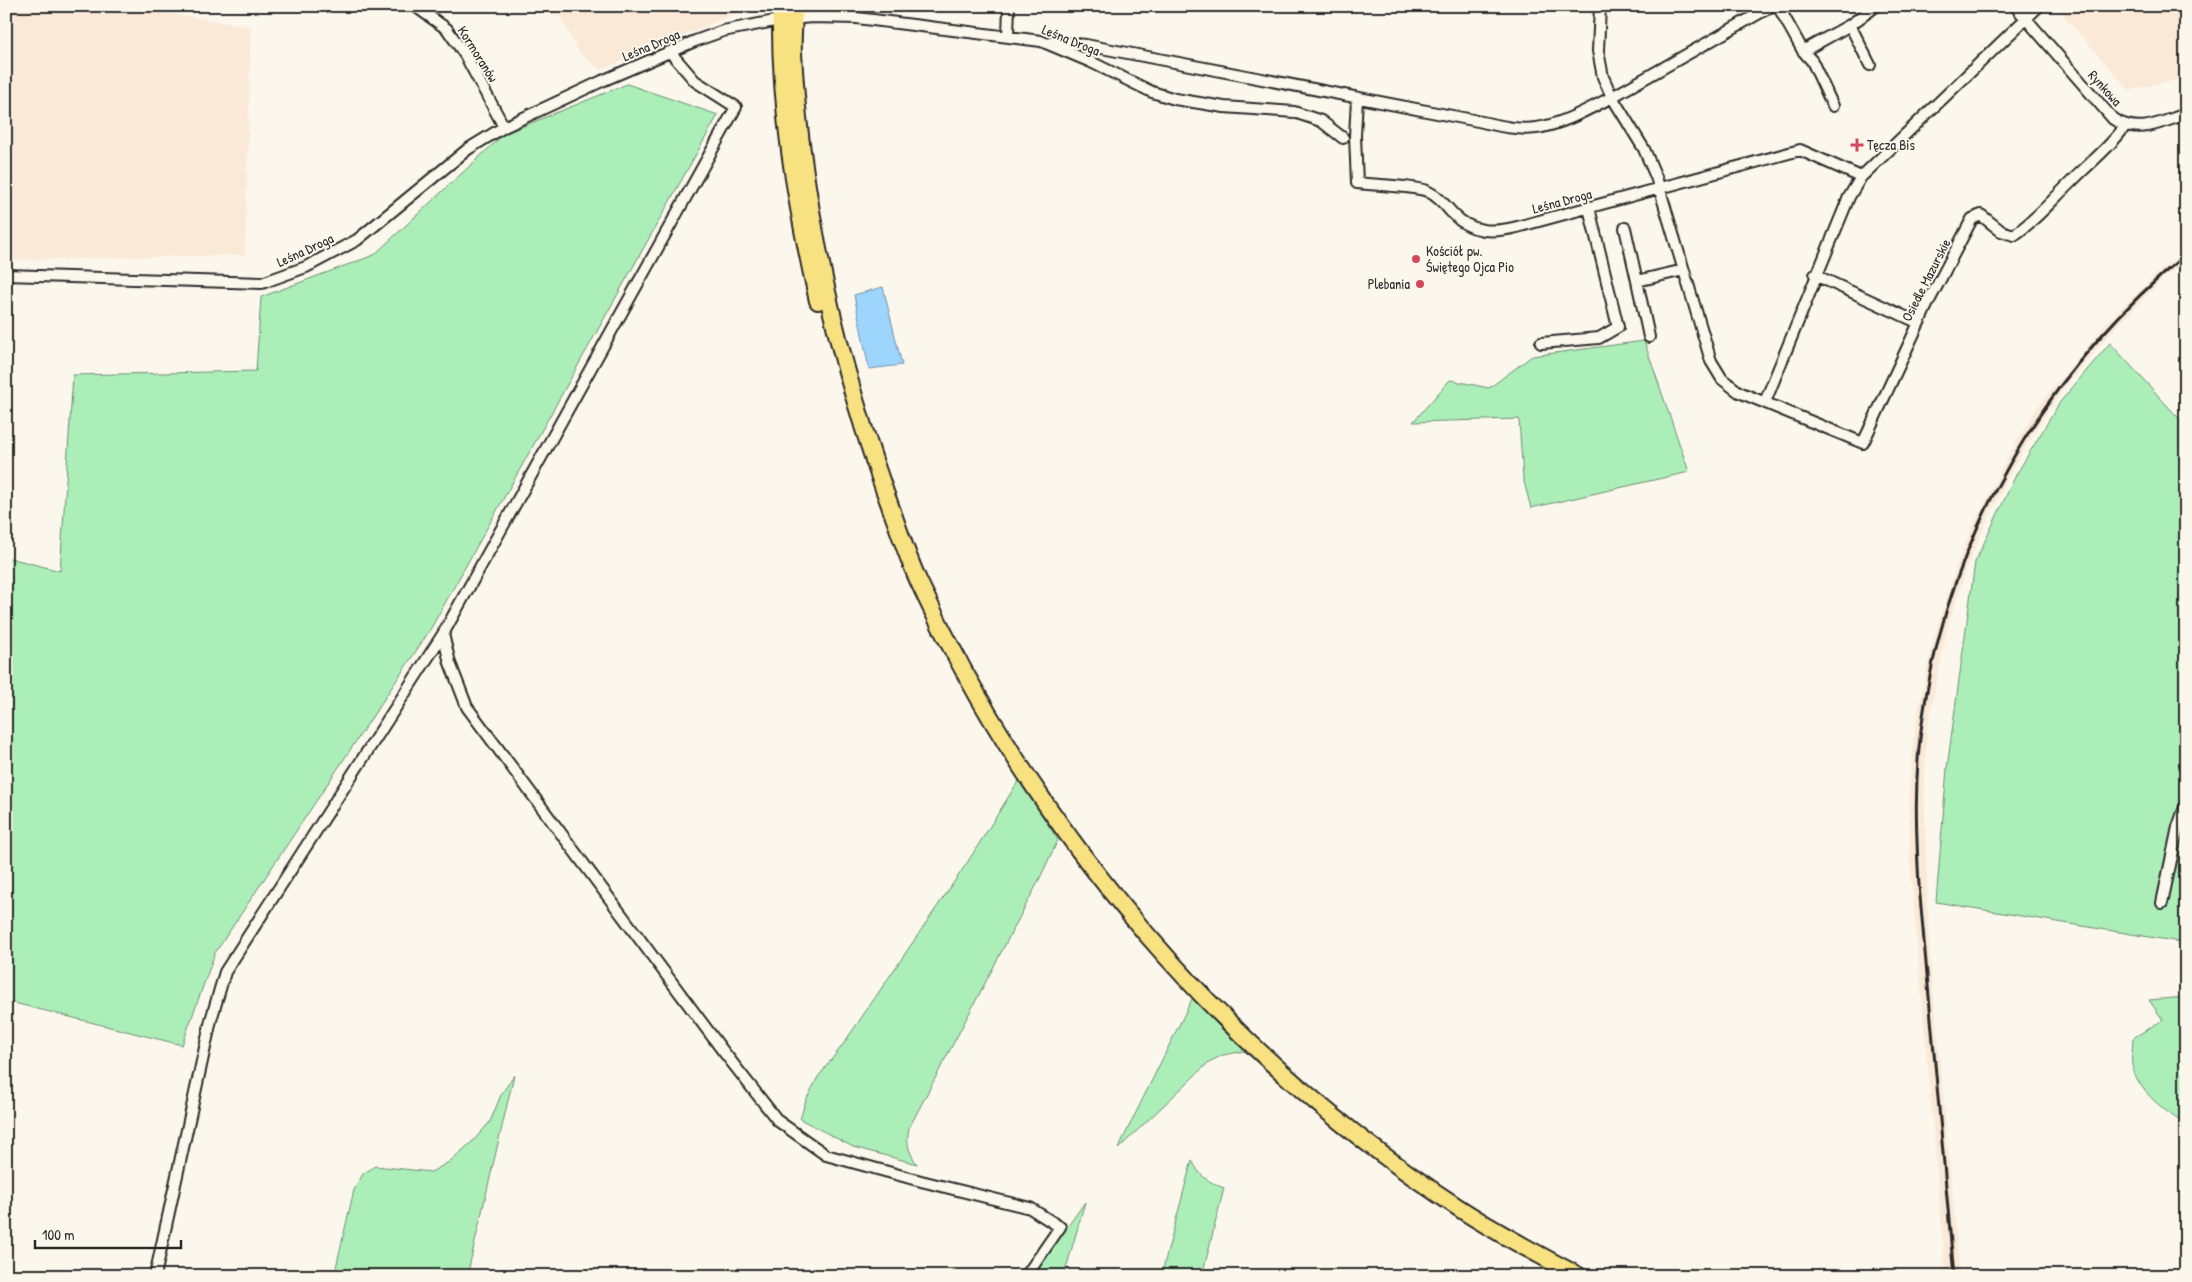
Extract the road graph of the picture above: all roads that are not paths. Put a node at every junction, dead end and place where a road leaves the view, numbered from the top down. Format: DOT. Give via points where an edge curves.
graph roads {
  1 [pos="415,6"];
  2 [pos="1009,6"];
  3 [pos="1600,6"];
  4 [pos="1772,6"];
  5 [pos="1778,6"];
  6 [pos="1876,6"];
  7 [pos="2015,6"];
  8 [pos="2039,6"];
  9 [pos="787,13"];
  10 [pos="2025,18"];
  11 [pos="1850,24"];
  12 [pos="1008,36"];
  13 [pos="1041,41"];
  14 [pos="670,52"];
  15 [pos="1803,52"];
  16 [pos="1870,64"];
  17 [pos="1612,97"];
  18 [pos="1357,99"];
  19 [pos="1833,106"];
  20 [pos="2186,114"];
  21 [pos="2125,126"];
  22 [pos="504,127"];
  23 [pos="1342,138"];
  24 [pos="1861,177"];
  25 [pos="1660,188"];
  26 [pos="1589,208"];
  27 [pos="1624,228"];
  28 [pos="1684,270"];
  29 [pos="1815,275"];
  30 [pos="6,276"];
  31 [pos="1637,281"];
  32 [pos="1919,323"];
  33 [pos="1649,337"];
  34 [pos="1540,343"];
  35 [pos="1765,402"];
  36 [pos="443,634"];
  37 [pos="2186,804"];
  38 [pos="2162,903"];
  39 [pos="155,1276"];
  40 [pos="1026,1276"];
  41 [pos="1579,1276"];
  1 -- 22 [label="street, Kormoranów" via="447,29"];
  2 -- 12 [label="street"];
  3 -- 17 [label="street, Osiedle Mazurskie" via="1598,51 1603,77"];
  4 -- 17 [label="street"];
  5 -- 15 [label="street"];
  6 -- 11 [label="street"];
  7 -- 10 [label="street, Rynkowa"];
  8 -- 10 [label="street"];
  9 -- 12 [label="street, Leśna Droga"];
  9 -- 14 [label="street, Leśna Droga" via="724,31"];
  9 -- 41 [label="main road" via="820,260 858,411 917,577 958,661 1027,776 1076,848 1130,915 1248,1041 1308,1096 1463,1211"];
  10 -- 21 [label="street, Rynkowa" via="2113,119"];
  10 -- 24 [label="street"];
  11 -- 15 [label="street"];
  11 -- 16 [label="street"];
  12 -- 13 [label="street, Leśna Droga"];
  13 -- 18 [label="street" via="1086,46"];
  13 -- 23 [label="street, Leśna Droga" via="1152,92 1224,107 1294,112 1321,121"];
  14 -- 22 [label="street, Leśna Droga"];
  14 -- 36 [label="street" via="695,81 736,107"];
  15 -- 19 [label="street" via="1812,60"];
  17 -- 18 [label="street" via="1549,126 1534,128"];
  17 -- 25 [label="street, Osiedle Mazurskie" via="1644,149"];
  18 -- 26 [label="street, Leśna Droga" via="1358,184 1425,190 1443,202 1461,222 1487,231 1517,228"];
  20 -- 21 [label="street" via="2145,127"];
  21 -- 32 [label="street, Osiedle Mazurskie" via="2115,141 2014,235 2001,231 1981,215 1972,219"];
  22 -- 30 [label="street, Leśna Droga" via="468,149 357,240 306,267 262,283"];
  24 -- 25 [label="street, Leśna Droga" via="1800,150"];
  24 -- 29 [label="street"];
  25 -- 26 [label="street, Leśna Droga"];
  25 -- 28 [label="street, Osiedle Mazurskie"];
  26 -- 34 [label="street" via="1618,327 1599,338"];
  27 -- 31 [label="street"];
  28 -- 31 [label="street"];
  28 -- 35 [label="street, Osiedle Mazurskie" via="1711,361 1722,379 1739,392"];
  29 -- 32 [label="street"];
  29 -- 35 [label="street"];
  31 -- 33 [label="street"];
  32 -- 35 [label="street, Osiedle Mazurskie" via="1863,443"];
  36 -- 39 [label="street" via="225,972 211,1020"];
  36 -- 40 [label="street" via="466,707 778,1121 826,1155 1030,1208 1060,1226"];
  37 -- 38 [label="street"];
}
